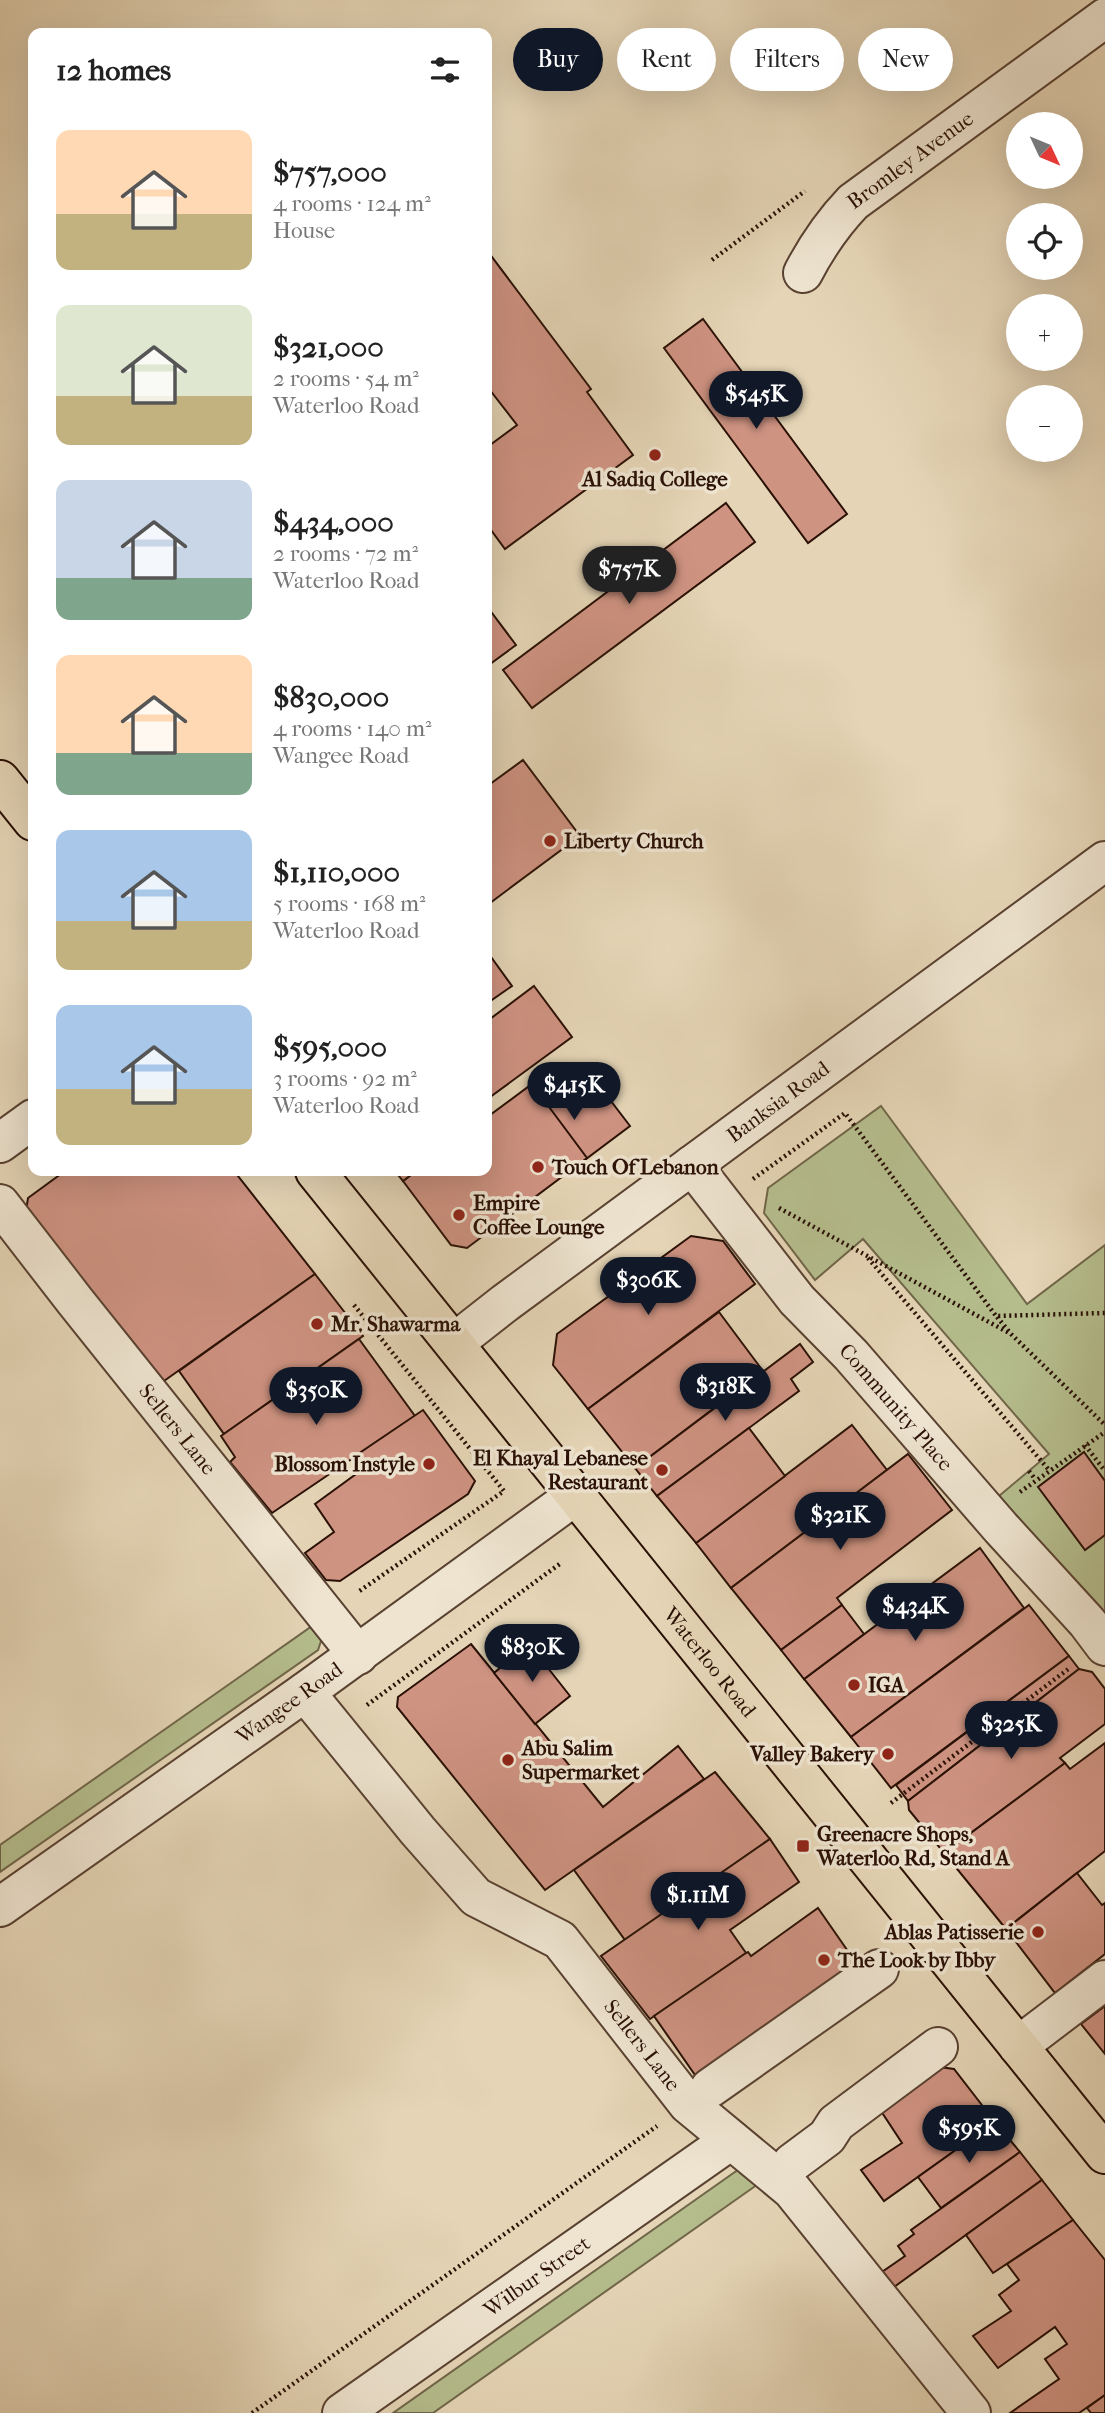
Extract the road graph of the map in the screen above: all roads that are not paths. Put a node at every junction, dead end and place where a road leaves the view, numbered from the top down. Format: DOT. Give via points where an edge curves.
graph roads {
  1 [pos="1105,18"];
  2 [pos="803,273"];
  3 [pos="0,780"];
  4 [pos="28,815"];
  5 [pos="1105,862"];
  6 [pos="28,1123"];
  7 [pos="0,1143"];
  8 [pos="692,1164"];
  9 [pos="319,1176"];
  10 [pos="0,1204"];
  11 [pos="454,1343"];
  12 [pos="576,1495"];
  13 [pos="1104,1644"];
  14 [pos="358,1655"];
  15 [pos="305,1692"];
  16 [pos="0,1907"];
  17 [pos="879,1969"];
  18 [pos="1105,1980"];
  19 [pos="1018,2046"];
  20 [pos="938,2047"];
  21 [pos="710,2088"];
  22 [pos="731,2140"];
  23 [pos="1105,2154"];
  24 [pos="792,2162"];
  25 [pos="342,2413"];
  26 [pos="971,2413"];
  1 -- 2 [label="street, Bromley Avenue" via="853,202 818,244"];
  3 -- 4 [label="main road"];
  5 -- 8 [label="street, Banksia Road"];
  6 -- 7 [label="street"];
  8 -- 11 [label="street, Banksia Road"];
  8 -- 13 [label="street, Community Place" via="797,1300"];
  9 -- 11 [label="main road, Waterloo Road"];
  10 -- 14 [label="street, Sellers Lane"];
  11 -- 12 [label="main road, Waterloo Road"];
  12 -- 14 [label="street, Wangee Road"];
  12 -- 19 [label="main road, Waterloo Road"];
  14 -- 15 [label="street, Wangee Road"];
  15 -- 16 [label="street, Wangee Road"];
  15 -- 22 [label="street, Sellers Lane" via="476,1897 560,1940 688,2104"];
  17 -- 21 [label="street"];
  18 -- 19 [label="street"];
  19 -- 23 [label="main road, Waterloo Road"];
  20 -- 24 [label="street"];
  22 -- 25 [label="street, Wilbur Street"];
  22 -- 26 [label="street, Sellers Lane" via="792,2190"];
}
